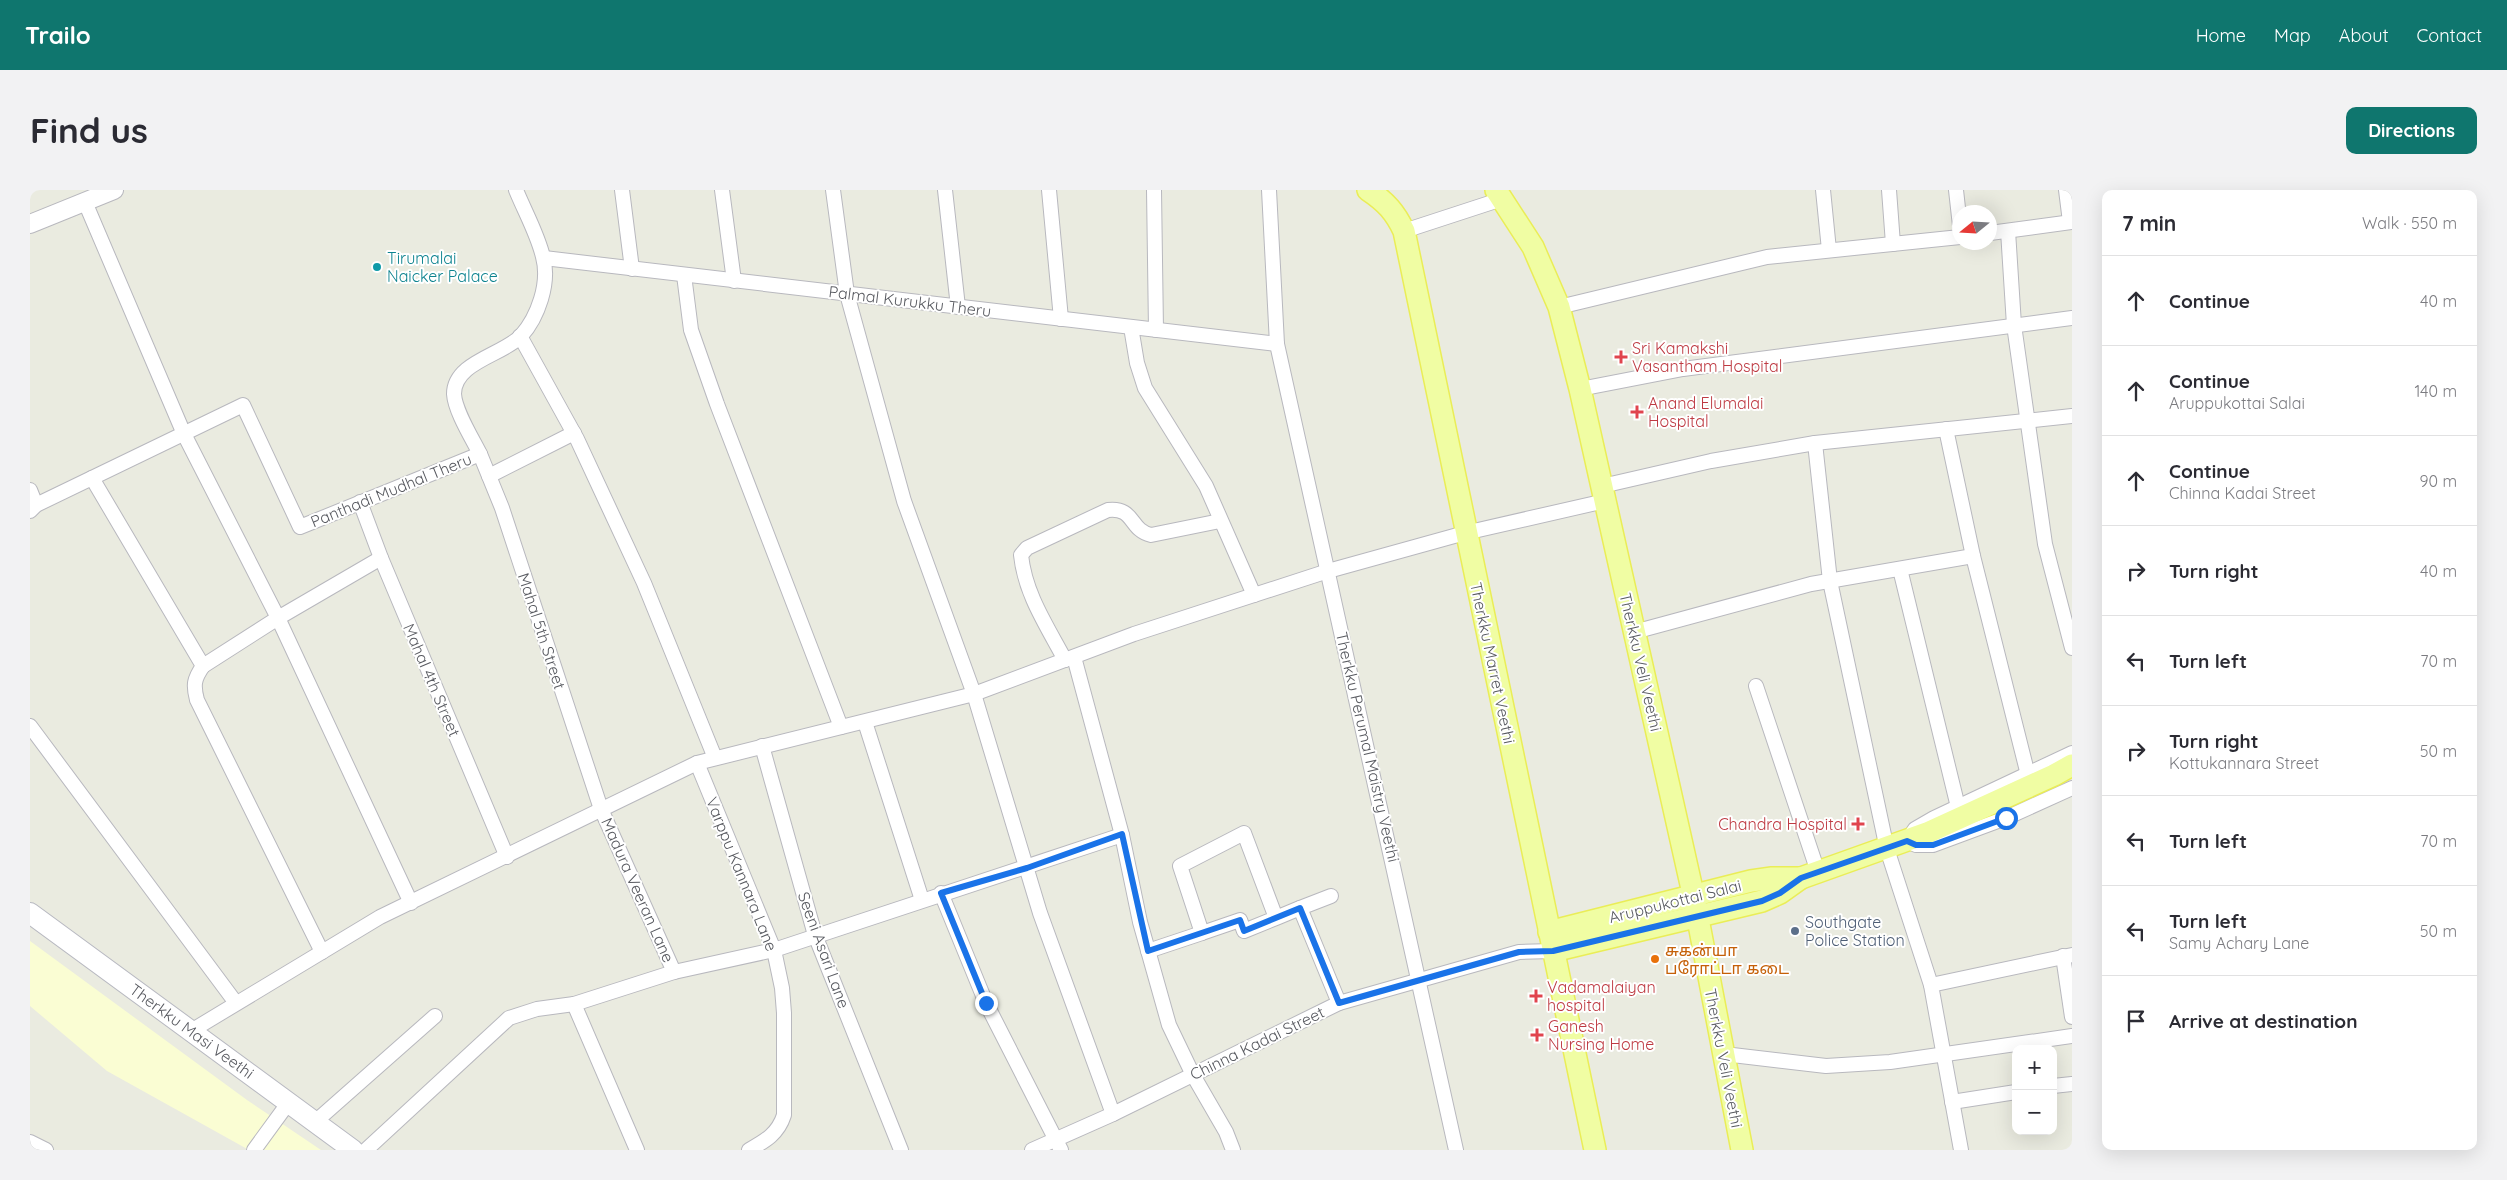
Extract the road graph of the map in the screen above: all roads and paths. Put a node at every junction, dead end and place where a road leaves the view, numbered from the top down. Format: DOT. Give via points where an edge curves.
graph roads {
  1 [pos="114,190"];
  2 [pos="516,190"];
  3 [pos="622,190"];
  4 [pos="722,190"];
  5 [pos="833,190"];
  6 [pos="945,190"];
  7 [pos="1049,190"];
  8 [pos="1154,190"];
  9 [pos="1269,190"];
  10 [pos="1368,190"];
  11 [pos="1823,190"];
  12 [pos="1889,190"];
  13 [pos="1956,190"];
  14 [pos="2066,190"];
  15 [pos="1499,195"];
  16 [pos="85,202"];
  17 [pos="1958,205"];
  18 [pos="2071,222"];
  19 [pos="30,224"];
  20 [pos="1404,231"];
  21 [pos="2008,231"];
  22 [pos="1997,233"];
  23 [pos="1952,238"];
  24 [pos="1893,244"];
  25 [pos="1829,250"];
  26 [pos="544,258"];
  27 [pos="632,268"];
  28 [pos="684,275"];
  29 [pos="734,281"];
  30 [pos="847,294"];
  31 [pos="958,307"];
  32 [pos="1559,307"];
  33 [pos="2072,318"];
  34 [pos="1062,319"];
  35 [pos="2014,325"];
  36 [pos="1131,327"];
  37 [pos="1156,330"];
  38 [pos="520,336"];
  39 [pos="1277,344"];
  40 [pos="1580,390"];
  41 [pos="2072,416"];
  42 [pos="2026,420"];
  43 [pos="1946,429"];
  44 [pos="574,433"];
  45 [pos="184,434"];
  46 [pos="1815,442"];
  47 [pos="480,454"];
  48 [pos="489,476"];
  49 [pos="92,478"];
  50 [pos="30,490"];
  51 [pos="1603,493"];
  52 [pos="360,502"];
  53 [pos="33,508"];
  54 [pos="1220,521"];
  55 [pos="1466,533"];
  56 [pos="1973,556"];
  57 [pos="381,558"];
  58 [pos="1900,568"];
  59 [pos="1328,571"];
  60 [pos="1830,581"];
  61 [pos="1254,594"];
  62 [pos="278,618"];
  63 [pos="1634,632"];
  64 [pos="2072,648"];
  65 [pos="1069,658"];
  66 [pos="203,666"];
  67 [pos="1756,686"];
  68 [pos="974,694"];
  69 [pos="865,722"];
  70 [pos="30,726"];
  71 [pos="841,727"];
  72 [pos="762,746"];
  73 [pos="2072,753"];
  74 [pos="715,758"];
  75 [pos="697,763"];
  76 [pos="2072,765"];
  77 [pos="2028,774"];
  78 [pos="2072,788"];
  79 [pos="1958,807"];
  80 [pos="601,809"];
  81 [pos="1122,834"];
  82 [pos="1917,837"];
  83 [pos="1887,849"];
  84 [pos="507,857"];
  85 [pos="1027,868"];
  86 [pos="1810,875"];
  87 [pos="941,893"];
  88 [pos="1331,896"];
  89 [pos="922,900"];
  90 [pos="411,903"];
  91 [pos="1696,907"];
  92 [pos="1300,908"];
  93 [pos="30,913"];
  94 [pos="1276,918"];
  95 [pos="1202,933"];
  96 [pos="816,935"];
  97 [pos="1551,942"];
  98 [pos="774,950"];
  99 [pos="1148,951"];
  100 [pos="322,952"];
  101 [pos="2068,956"];
  102 [pos="674,972"];
  103 [pos="1420,981"];
  104 [pos="1931,985"];
  105 [pos="236,1003"];
  106 [pos="1339,1003"];
  107 [pos="574,1004"];
  108 [pos="435,1016"];
  109 [pos="2072,1018"];
  110 [pos="191,1031"];
  111 [pos="2072,1036"];
  112 [pos="1724,1054"];
  113 [pos="1944,1055"];
  114 [pos="1193,1075"];
  115 [pos="2072,1084"];
  116 [pos="2057,1086"];
  117 [pos="2012,1093"];
  118 [pos="289,1102"];
  119 [pos="1952,1102"];
  120 [pos="1113,1114"];
  121 [pos="315,1122"];
  122 [pos="30,1142"];
  123 [pos="1058,1145"];
  124 [pos="46,1150"];
  125 [pos="254,1150"];
  126 [pos="353,1150"];
  127 [pos="366,1150"];
  128 [pos="637,1150"];
  129 [pos="749,1150"];
  130 [pos="901,1150"];
  131 [pos="1032,1150"];
  132 [pos="1233,1150"];
  133 [pos="1456,1150"];
  134 [pos="1595,1150"];
  135 [pos="1742,1150"];
  136 [pos="1961,1150"];
  1 -- 16 [label="street"];
  2 -- 26 [label="street, Panthadi Mudhal Theru"];
  3 -- 27 [label="street"];
  4 -- 29 [label="street"];
  5 -- 30 [label="street"];
  6 -- 31 [label="street"];
  7 -- 34 [label="street"];
  8 -- 37 [label="street"];
  9 -- 39 [label="street, Therkku Perumal Maistry Veethi"];
  10 -- 20 [label="main road, Therkku Marret Veethi" via="1395,212"];
  11 -- 25 [label="street"];
  12 -- 24 [label="street"];
  13 -- 17 [label="street"];
  14 -- 18 [label="street"];
  15 -- 20 [label="street"];
  15 -- 32 [label="main road, Therkku Veli Veethi" via="1533,247"];
  16 -- 19 [label="street"];
  16 -- 45 [label="street"];
  18 -- 21 [label="street"];
  20 -- 55 [label="main road, Therkku Marret Veethi"];
  21 -- 22 [label="street"];
  21 -- 35 [label="street"];
  23 -- 24 [label="street"];
  24 -- 25 [label="street"];
  25 -- 32 [label="street" via="1767,257"];
  26 -- 27 [label="street, Palmal Kurukku Theru"];
  26 -- 38 [label="street, Panthadi Mudhal Theru" via="544,286 538,310"];
  27 -- 28 [label="street, Palmal Kurukku Theru"];
  28 -- 29 [label="street, Palmal Kurukku Theru"];
  28 -- 71 [label="street" via="691,330"];
  29 -- 30 [label="street, Palmal Kurukku Theru"];
  30 -- 31 [label="street, Palmal Kurukku Theru"];
  30 -- 68 [label="street" via="904,501"];
  31 -- 34 [label="street, Palmal Kurukku Theru"];
  32 -- 40 [label="main road, Therkku Veli Veethi"];
  33 -- 35 [label="street"];
  34 -- 36 [label="street, Palmal Kurukku Theru"];
  35 -- 40 [label="street" via="1683,370"];
  35 -- 42 [label="street"];
  36 -- 37 [label="street, Palmal Kurukku Theru"];
  36 -- 54 [label="street" via="1145,388 1202,478"];
  37 -- 39 [label="street, Palmal Kurukku Theru"];
  38 -- 44 [label="street"];
  38 -- 47 [label="street, Panthadi Mudhal Theru" via="464,371 457,381 454,394 458,408"];
  39 -- 59 [label="street, Therkku Perumal Maistry Veethi"];
  40 -- 51 [label="main road, Therkku Veli Veethi"];
  41 -- 42 [label="street"];
  42 -- 43 [label="street"];
  42 -- 64 [label="street" via="2045,544"];
  43 -- 46 [label="street"];
  43 -- 56 [label="street"];
  44 -- 48 [label="street"];
  44 -- 74 [label="street" via="644,583"];
  45 -- 49 [label="street, Panthadi Mudhal Theru"];
  45 -- 52 [label="street, Panthadi Mudhal Theru" via="243,405 300,528"];
  45 -- 62 [label="street"];
  46 -- 51 [label="street" via="1711,461"];
  46 -- 60 [label="street"];
  47 -- 48 [label="street, Mahal 5th Street"];
  47 -- 52 [label="street, Panthadi Mudhal Theru"];
  48 -- 80 [label="street, Mahal 5th Street"];
  49 -- 53 [label="street, Panthadi Mudhal Theru"];
  49 -- 66 [label="street"];
  50 -- 53 [label="street"];
  51 -- 55 [label="street"];
  51 -- 63 [label="main road, Therkku Veli Veethi"];
  52 -- 57 [label="street, Mahal 4th Street"];
  54 -- 61 [label="street"];
  54 -- 65 [label="street" via="1151,535 1142,533 1125,512 1108,510 1027,548 1021,555 1029,592"];
  55 -- 59 [label="street"];
  55 -- 97 [label="main road, Therkku Marret Veethi"];
  56 -- 58 [label="street"];
  56 -- 77 [label="street"];
  57 -- 62 [label="street"];
  57 -- 84 [label="street, Mahal 4th Street"];
  58 -- 60 [label="street"];
  58 -- 79 [label="street"];
  59 -- 61 [label="street"];
  59 -- 103 [label="street, Therkku Perumal Maistry Veethi"];
  60 -- 63 [label="street"];
  60 -- 83 [label="street"];
  61 -- 65 [label="street"];
  62 -- 66 [label="street"];
  62 -- 90 [label="street"];
  63 -- 91 [label="main road, Therkku Veli Veethi"];
  65 -- 68 [label="street"];
  65 -- 81 [label="street"];
  66 -- 100 [label="street" via="195,678 197,700"];
  67 -- 86 [label="street"];
  68 -- 69 [label="street"];
  68 -- 85 [label="street"];
  69 -- 71 [label="street"];
  69 -- 89 [label="street"];
  70 -- 105 [label="street"];
  71 -- 72 [label="street"];
  72 -- 74 [label="street"];
  72 -- 96 [label="street, Seeni Asari Lane"];
  73 -- 77 [label="street"];
  74 -- 75 [label="street"];
  75 -- 80 [label="street"];
  75 -- 98 [label="street, Varppu Kannara Lane"];
  76 -- 82 [label="main road, Aruppukottai Salai"];
  77 -- 79 [label="street"];
  78 -- 82 [label="street" via="2006,818 1933,845 1916,845"];
  79 -- 82 [label="street" via="1919,826 1911,833"];
  80 -- 84 [label="street"];
  80 -- 102 [label="street, Madura Veeran Lane"];
  81 -- 85 [label="street"];
  81 -- 99 [label="street"];
  82 -- 83 [label="main road, Aruppukottai Salai"];
  83 -- 86 [label="main road, Aruppukottai Salai"];
  83 -- 104 [label="street"];
  84 -- 90 [label="street"];
  85 -- 87 [label="street"];
  85 -- 120 [label="street" via="1040,913"];
  86 -- 91 [label="main road, Aruppukottai Salai" via="1751,882"];
  87 -- 89 [label="street"];
  87 -- 123 [label="street" via="986,1003"];
  88 -- 92 [label="street"];
  89 -- 96 [label="street"];
  90 -- 100 [label="street" via="380,917"];
  91 -- 97 [label="main road, Aruppukottai Salai"];
  91 -- 112 [label="main road, Therkku Veli Veethi"];
  92 -- 94 [label="street"];
  92 -- 106 [label="street"];
  93 -- 110 [label="main road, Therkku Masi Veethi"];
  94 -- 95 [label="street" via="1244,931 1240,920"];
  94 -- 95 [label="street" via="1244,833 1180,866"];
  95 -- 99 [label="street"];
  96 -- 98 [label="street"];
  96 -- 130 [label="street, Seeni Asari Lane"];
  97 -- 103 [label="street, Chinna Kadai Street"];
  97 -- 134 [label="main road, Therkku Marret Veethi"];
  98 -- 102 [label="street"];
  98 -- 129 [label="street, Varppu Kannara Lane" via="782,988 784,1115 780,1127"];
  99 -- 114 [label="street" via="1169,1025"];
  100 -- 105 [label="street"];
  101 -- 104 [label="street"];
  101 -- 109 [label="street"];
  102 -- 107 [label="street"];
  103 -- 106 [label="street, Chinna Kadai Street"];
  103 -- 133 [label="street, Therkku Perumal Maistry Veethi"];
  104 -- 113 [label="street"];
  105 -- 110 [label="street"];
  106 -- 114 [label="street, Chinna Kadai Street"];
  107 -- 127 [label="street" via="537,1009 509,1018"];
  107 -- 128 [label="street"];
  108 -- 121 [label="street"];
  110 -- 118 [label="main road, Therkku Masi Veethi"];
  111 -- 113 [label="street"];
  112 -- 113 [label="street" via="1826,1066"];
  112 -- 135 [label="main road, Therkku Veli Veethi"];
  113 -- 119 [label="street"];
  114 -- 120 [label="street, Chinna Kadai Street"];
  114 -- 132 [label="street"];
  115 -- 116 [label="street"];
  117 -- 119 [label="street"];
  118 -- 121 [label="main road, Therkku Masi Veethi"];
  118 -- 125 [label="street"];
  119 -- 136 [label="street"];
  120 -- 123 [label="street, Chinna Kadai Street"];
  121 -- 126 [label="main road, Therkku Masi Veethi"];
  122 -- 124 [label="street"];
  123 -- 131 [label="street, Chinna Kadai Street"];
}
